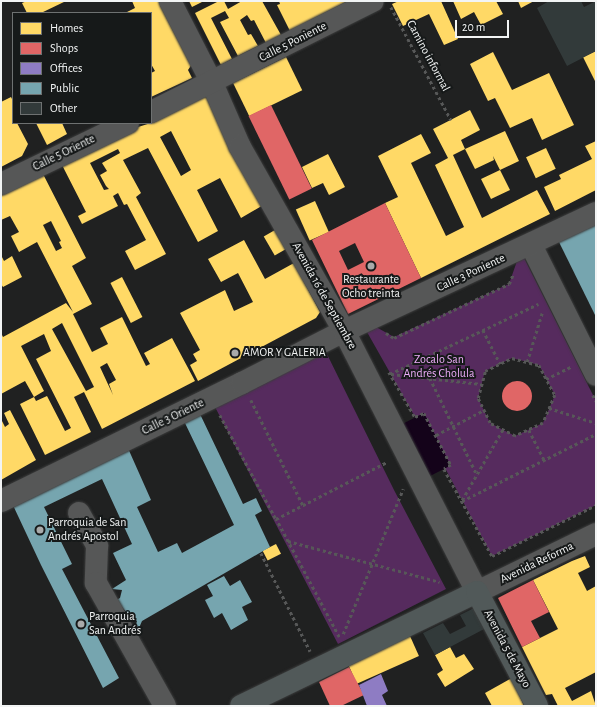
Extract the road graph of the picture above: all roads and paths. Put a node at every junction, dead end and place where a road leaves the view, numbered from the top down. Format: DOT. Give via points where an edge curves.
graph roads {
  1 [pos="170,1"];
  2 [pos="373,1"];
  3 [pos="388,1"];
  4 [pos="212,82"];
  5 [pos="152,112"];
  6 [pos="451,120"];
  7 [pos="126,124"];
  8 [pos="1,184"];
  9 [pos="596,213"];
  10 [pos="531,245"];
  11 [pos="513,272"];
  12 [pos="539,304"];
  13 [pos="544,308"];
  14 [pos="382,330"];
  15 [pos="483,330"];
  16 [pos="344,331"];
  17 [pos="527,362"];
  18 [pos="500,364"];
  19 [pos="387,368"];
  20 [pos="390,374"];
  21 [pos="588,376"];
  22 [pos="430,378"];
  23 [pos="546,379"];
  24 [pos="242,383"];
  25 [pos="481,384"];
  26 [pos="211,398"];
  27 [pos="596,401"];
  28 [pos="549,408"];
  29 [pos="484,410"];
  30 [pos="596,423"];
  31 [pos="453,426"];
  32 [pos="503,430"];
  33 [pos="529,430"];
  34 [pos="436,434"];
  35 [pos="596,434"];
  36 [pos="544,460"];
  37 [pos="387,462"];
  38 [pos="477,475"];
  39 [pos="403,488"];
  40 [pos="1,501"];
  41 [pos="462,501"];
  42 [pos="303,505"];
  43 [pos="596,505"];
  44 [pos="79,513"];
  45 [pos="276,519"];
  46 [pos="596,534"];
  47 [pos="287,541"];
  48 [pos="261,553"];
  49 [pos="372,563"];
  50 [pos="440,582"];
  51 [pos="477,592"];
  52 [pos="312,656"];
  53 [pos="165,706"];
  54 [pos="242,706"];
  55 [pos="537,706"];
  1 -- 4 [label="street, Avenida 16 de Septiembre"];
  2 -- 4 [label="street, Calle 5 Poniente"];
  3 -- 6 [label="path, Camino informal"];
  4 -- 5 [label="street"];
  4 -- 16 [label="street, Avenida 16 de Septiembre" via="240,147"];
  7 -- 8 [label="street, Calle 5 Oriente"];
  9 -- 10 [label="street, Calle 3 Poniente"];
  10 -- 16 [label="street, Calle 3 Poniente"];
  10 -- 21 [label="street"];
  11 -- 14 [label="path" via="509,284 394,338"];
  12 -- 15 [label="path"];
  13 -- 17 [label="path"];
  15 -- 18 [label="path"];
  15 -- 20 [label="path"];
  16 -- 24 [label="street, Calle 3 Oriente"];
  16 -- 51 [label="street, Avenida 16 de Septiembre"];
  17 -- 18 [label="path" via="512,358"];
  17 -- 23 [label="path" via="539,365"];
  18 -- 25 [label="path" via="485,371"];
  19 -- 20 [label="path"];
  20 -- 22 [label="path"];
  20 -- 34 [label="path" via="415,417 424,413"];
  21 -- 23 [label="path"];
  21 -- 27 [label="path"];
  22 -- 25 [label="path"];
  22 -- 31 [label="path"];
  23 -- 28 [label="path" via="555,395"];
  24 -- 26 [label="street, Calle 3 Oriente"];
  24 -- 42 [label="path"];
  25 -- 29 [label="path" via="478,398"];
  26 -- 40 [label="street, Calle 3 Oriente"];
  26 -- 45 [label="path"];
  28 -- 30 [label="path"];
  28 -- 33 [label="path" via="543,423"];
  29 -- 31 [label="path"];
  29 -- 32 [label="path" via="490,423"];
  31 -- 34 [label="path"];
  31 -- 38 [label="path"];
  32 -- 33 [label="path" via="515,436"];
  32 -- 38 [label="path"];
  33 -- 36 [label="path"];
  34 -- 41 [label="path" via="451,465 444,469"];
  35 -- 36 [label="path"];
  36 -- 41 [label="path"];
  37 -- 42 [label="path"];
  38 -- 41 [label="path"];
  39 -- 49 [label="path"];
  41 -- 43 [label="path" via="492,556"];
  42 -- 45 [label="path"];
  44 -- 53 [label="street" via="97,546 96,584"];
  45 -- 47 [label="path"];
  46 -- 51 [label="street, Avenida Reforma"];
  47 -- 49 [label="path"];
  47 -- 49 [label="path" via="340,640"];
  48 -- 52 [label="path"];
  49 -- 50 [label="path"];
  51 -- 54 [label="main road"];
  51 -- 55 [label="main road, Avenida 5 de Mayo"];
}
